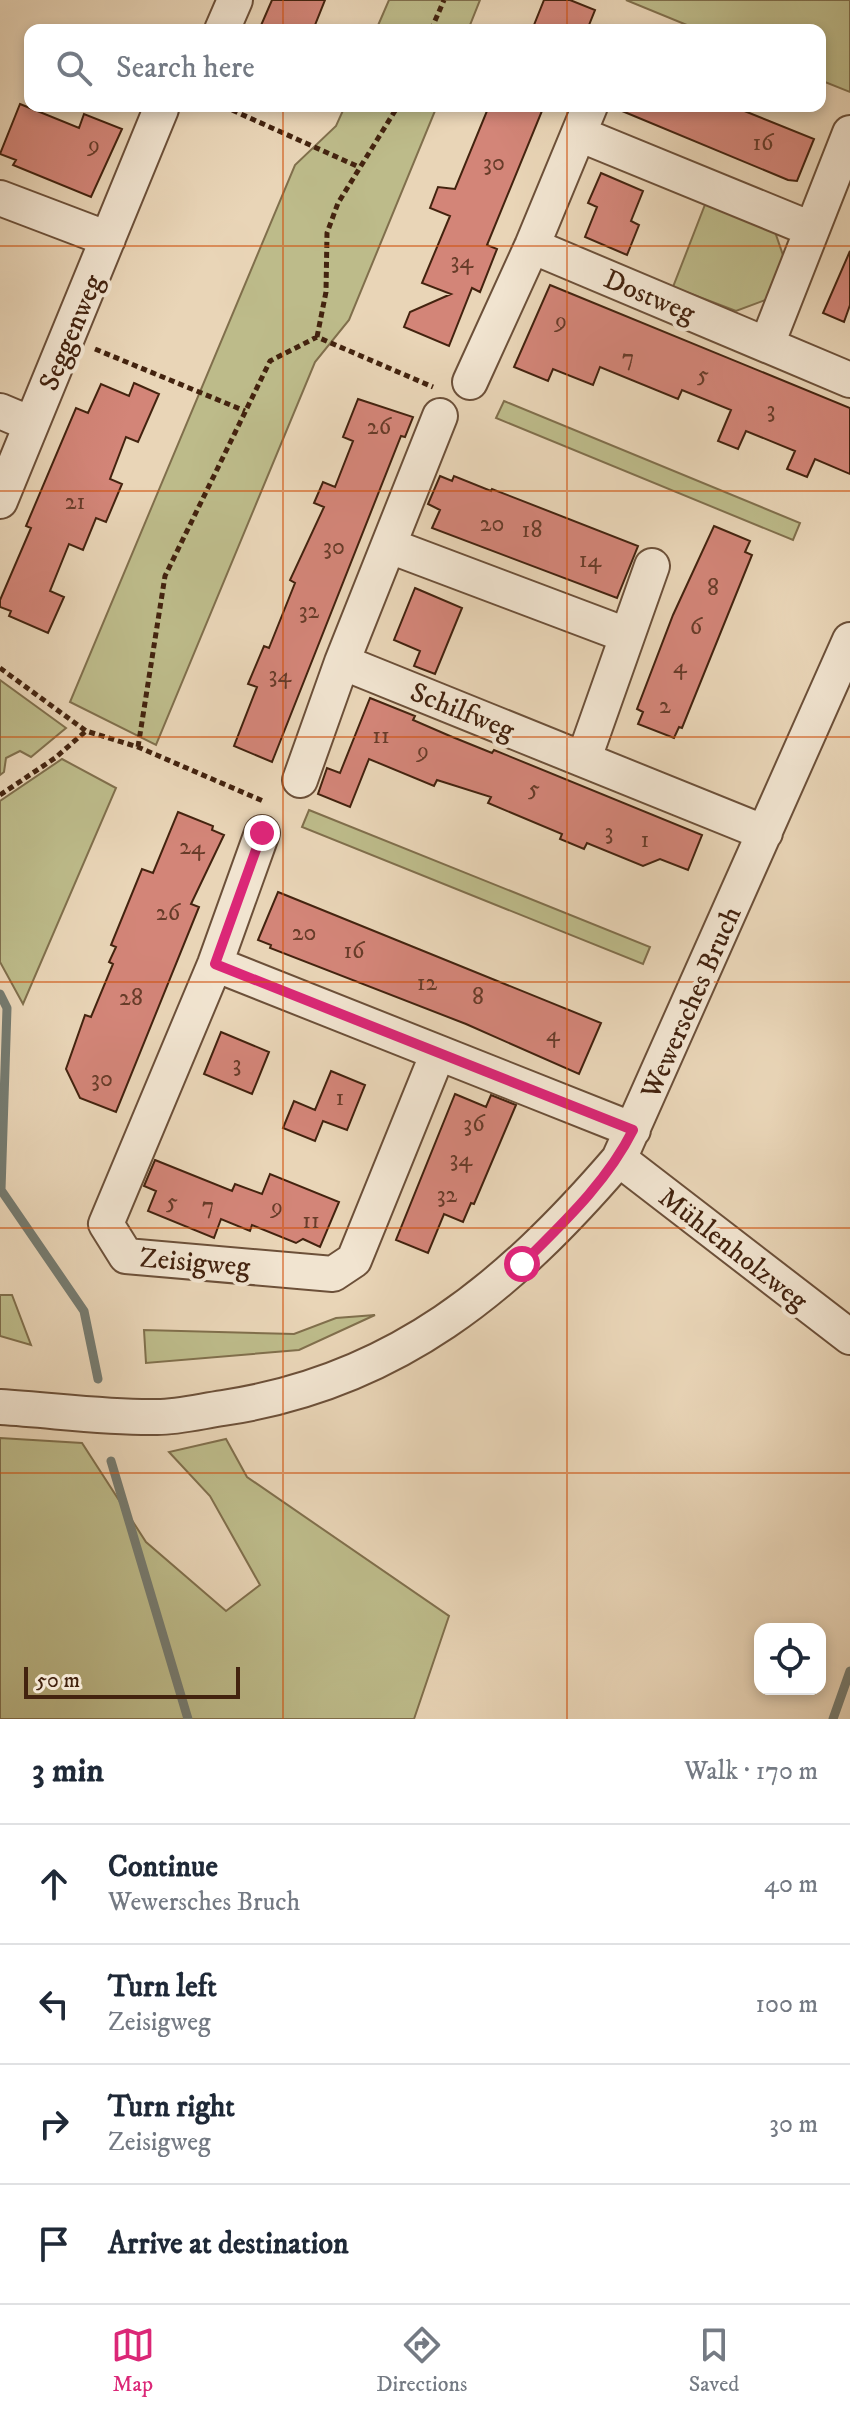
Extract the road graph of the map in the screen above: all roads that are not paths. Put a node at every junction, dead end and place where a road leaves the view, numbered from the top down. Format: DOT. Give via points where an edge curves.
graph roads {
  1 [pos="235,0"];
  2 [pos="225,24"];
  3 [pos="160,112"];
  4 [pos="584,120"];
  5 [pos="850,133"];
  6 [pos="0,198"];
  7 [pos="811,229"];
  8 [pos="108,239"];
  9 [pos="532,246"];
  10 [pos="767,344"];
  11 [pos="850,380"];
  12 [pos="15,418"];
  13 [pos="0,501"];
  14 [pos="390,546"];
  15 [pos="652,566"];
  16 [pos="626,635"];
  17 [pos="850,640"];
  18 [pos="342,662"];
  19 [pos="584,758"];
  20 [pos="300,780"];
  21 [pos="263,818"];
  22 [pos="765,833"];
  23 [pos="215,964"];
  24 [pos="438,1053"];
  25 [pos="626,1144"];
  26 [pos="850,1337"];
  27 [pos="0,1407"];
  1 -- 2 [label="street"];
  3 -- 8 [label="street, Seggenweg"];
  4 -- 7 [label="street"];
  4 -- 9 [label="street"];
  5 -- 7 [label="street"];
  6 -- 8 [label="street, Seggenweg"];
  7 -- 10 [label="street"];
  8 -- 12 [label="street, Seggenweg" via="69,339"];
  9 -- 10 [label="street, Dostweg"];
  9 -- 14 [label="street" via="452,397"];
  10 -- 11 [label="street, Dostweg"];
  12 -- 13 [label="street, Seggenweg"];
  14 -- 16 [label="street"];
  14 -- 18 [label="street"];
  15 -- 16 [label="street"];
  16 -- 19 [label="street"];
  17 -- 22 [label="street, Wewersches Bruch"];
  18 -- 19 [label="street, Schilfweg"];
  18 -- 20 [label="street"];
  19 -- 22 [label="street, Schilfweg"];
  21 -- 23 [label="street, Zeisigweg"];
  22 -- 25 [label="street, Wewersches Bruch"];
  23 -- 24 [label="street"];
  23 -- 24 [label="street, Zeisigweg" via="106,1224 126,1256 333,1274 354,1260"];
  24 -- 25 [label="street"];
  25 -- 26 [label="street, Mühlenholzweg"];
  25 -- 27 [label="street, Wewersches Bruch" via="565,1221 522,1264 437,1329 363,1369 267,1401 159,1418"];
}
